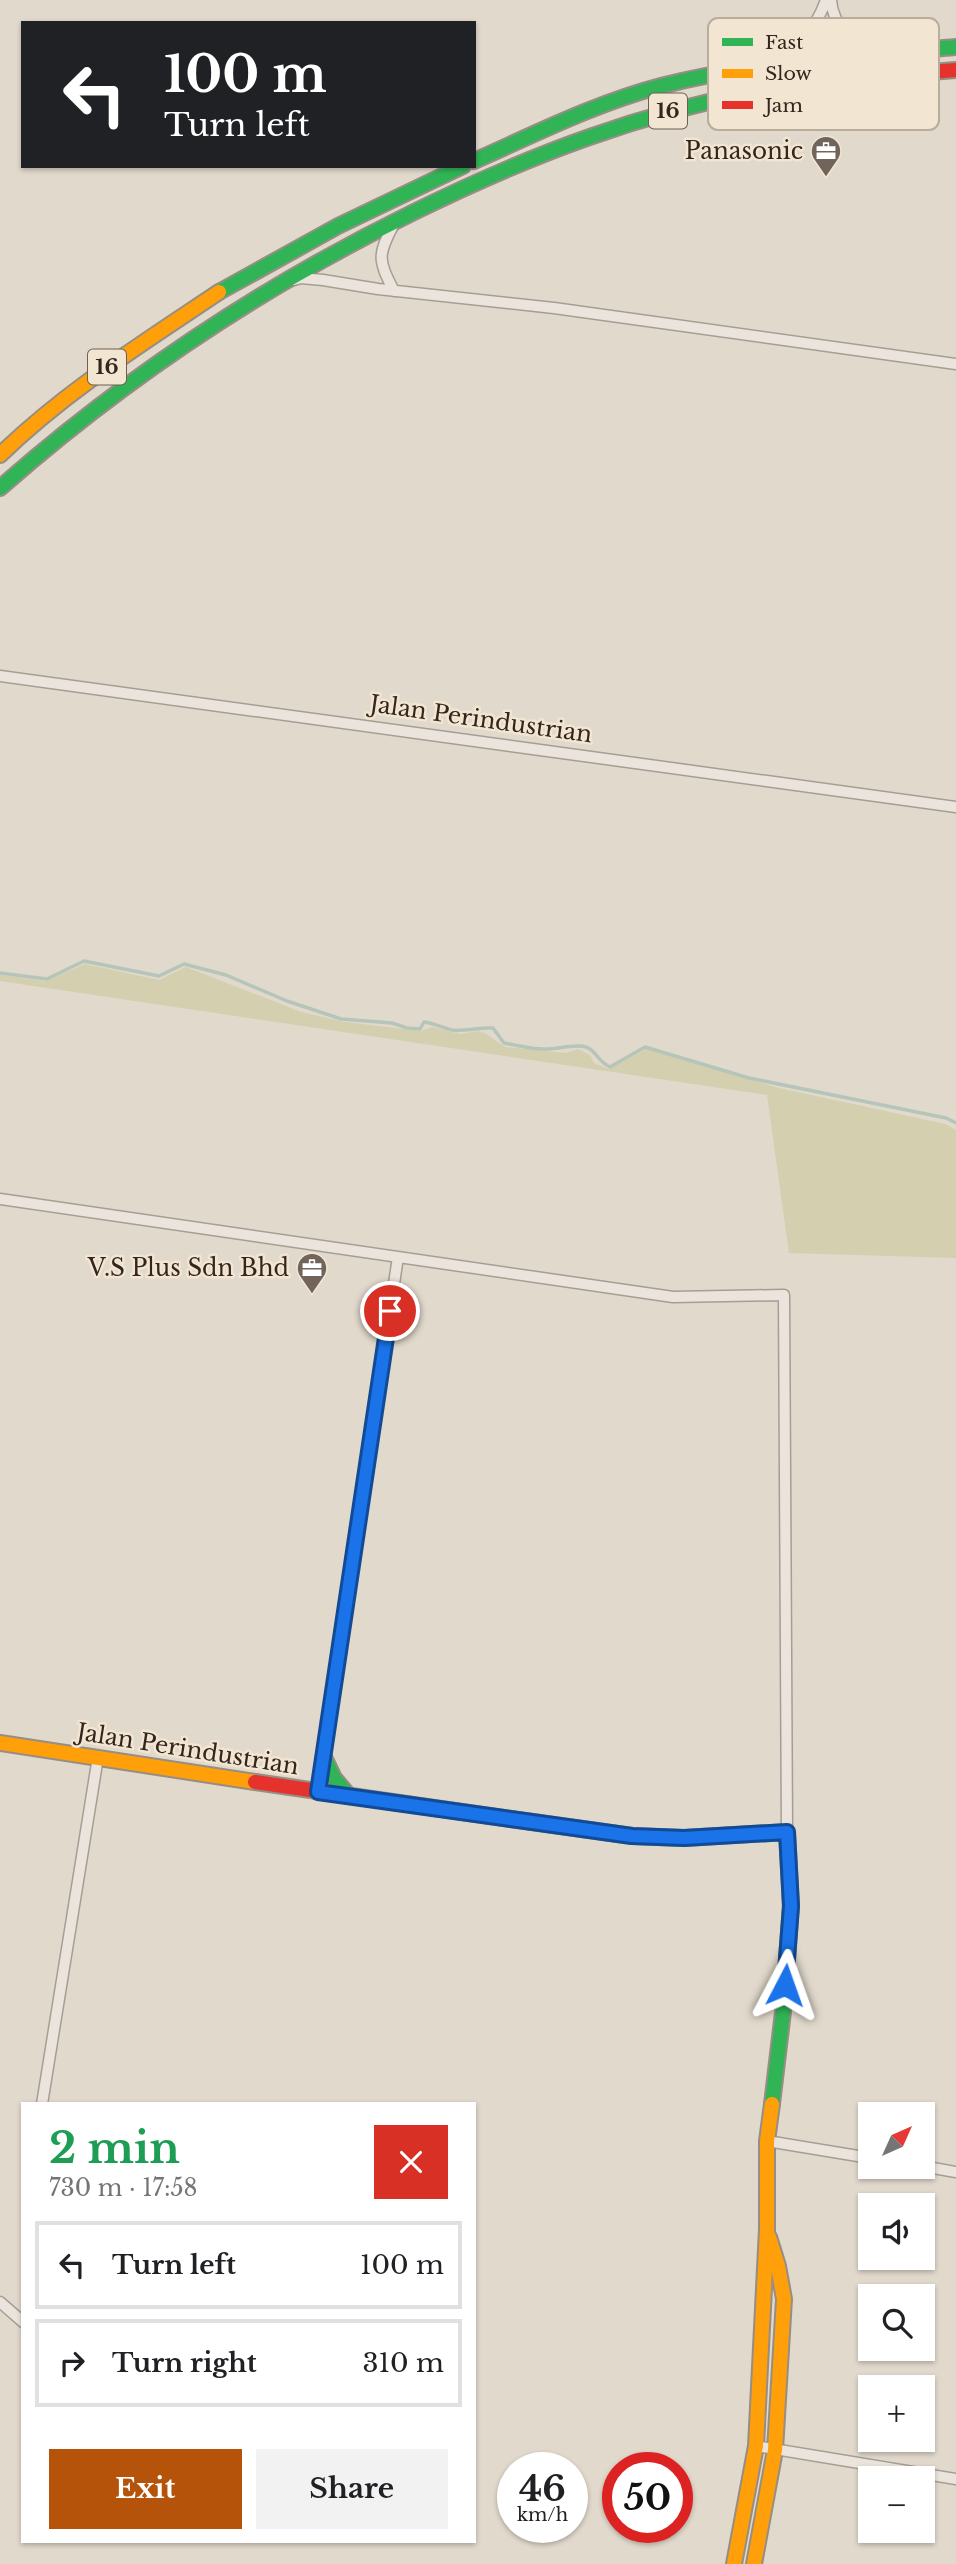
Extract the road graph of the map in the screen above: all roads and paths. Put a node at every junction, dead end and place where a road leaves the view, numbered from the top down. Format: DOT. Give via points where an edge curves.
graph roads {
  1 [pos="828,0"];
  2 [pos="817,18"];
  3 [pos="836,18"];
  4 [pos="708,76"];
  5 [pos="708,102"];
  6 [pos="476,160"];
  7 [pos="459,168"];
  8 [pos="397,219"];
  9 [pos="274,286"];
  10 [pos="394,291"];
  11 [pos="956,364"];
  12 [pos="0,455"];
  13 [pos="0,488"];
  14 [pos="0,676"];
  15 [pos="956,807"];
  16 [pos="0,1199"];
  17 [pos="398,1257"];
  18 [pos="0,1743"];
  19 [pos="98,1757"];
  20 [pos="324,1757"];
  21 [pos="318,1792"];
  22 [pos="349,1796"];
  23 [pos="787,1832"];
  24 [pos="42,2102"];
  25 [pos="767,2141"];
  26 [pos="858,2156"];
  27 [pos="935,2168"];
  28 [pos="956,2172"];
  29 [pos="767,2229"];
  30 [pos="0,2302"];
  31 [pos="21,2320"];
  32 [pos="756,2446"];
  33 [pos="775,2450"];
  34 [pos="956,2479"];
  35 [pos="734,2564"];
  36 [pos="754,2564"];
  1 -- 2 [label="street"];
  1 -- 3 [label="street"];
  4 -- 6 [label="main road, 16" via="600,106"];
  5 -- 8 [label="main road, 16" via="603,130"];
  7 -- 12 [label="main road, 16" via="338,226 222,290 90,378"];
  8 -- 9 [label="main road, 16"];
  8 -- 10 [label="street" via="379,256"];
  9 -- 10 [label="street" via="301,278"];
  9 -- 13 [label="main road, 16" via="107,399"];
  10 -- 11 [label="street" via="554,308"];
  14 -- 15 [label="street, Jalan Perindustrian"];
  16 -- 17 [label="street"];
  17 -- 20 [label="street"];
  17 -- 23 [label="street" via="673,1297 783,1295"];
  18 -- 19 [label="main road, Jalan Perindustrian"];
  19 -- 21 [label="main road, Jalan Perindustrian"];
  19 -- 24 [label="street"];
  20 -- 21 [label="street"];
  20 -- 22 [label="main road"];
  21 -- 22 [label="main road, Jalan Perindustrian"];
  22 -- 23 [label="main road, Jalan Perindustrian" via="632,1836"];
  23 -- 25 [label="main road" via="791,1906"];
  25 -- 26 [label="street"];
  25 -- 29 [label="main road"];
  27 -- 28 [label="street"];
  29 -- 32 [label="main road"];
  29 -- 33 [label="main road" via="784,2299"];
  30 -- 31 [label="street"];
  32 -- 33 [label="street"];
  32 -- 35 [label="main road"];
  33 -- 34 [label="street"];
  33 -- 36 [label="main road"];
}
